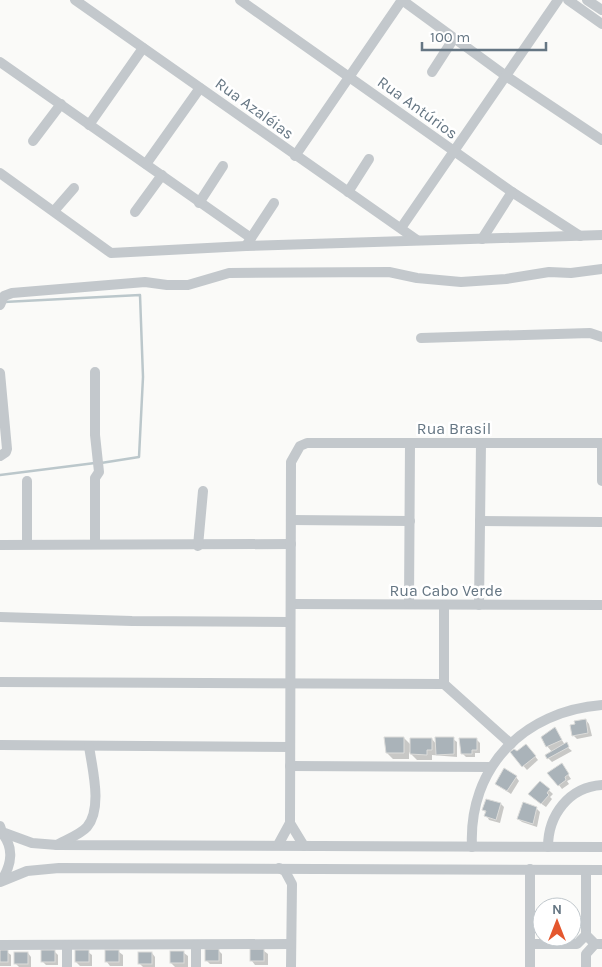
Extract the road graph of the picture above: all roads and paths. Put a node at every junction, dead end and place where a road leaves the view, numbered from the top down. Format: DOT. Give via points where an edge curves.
graph roads {
  1 [pos="75,0"];
  2 [pos="240,0"];
  3 [pos="402,0"];
  4 [pos="558,0"];
  5 [pos="568,0"];
  6 [pos="587,0"];
  7 [pos="91,4"];
  8 [pos="602,10"];
  9 [pos="602,24"];
  10 [pos="454,38"];
  11 [pos="143,48"];
  12 [pos="0,62"];
  13 [pos="432,72"];
  14 [pos="350,76"];
  15 [pos="506,76"];
  16 [pos="200,88"];
  17 [pos="61,104"];
  18 [pos="89,125"];
  19 [pos="33,140"];
  20 [pos="602,140"];
  21 [pos="454,153"];
  22 [pos="295,156"];
  23 [pos="369,159"];
  24 [pos="146,164"];
  25 [pos="223,166"];
  26 [pos="0,173"];
  27 [pos="162,175"];
  28 [pos="74,188"];
  29 [pos="348,192"];
  30 [pos="512,192"];
  31 [pos="199,202"];
  32 [pos="274,203"];
  33 [pos="54,211"];
  34 [pos="135,212"];
  35 [pos="400,228"];
  36 [pos="602,235"];
  37 [pos="580,236"];
  38 [pos="482,239"];
  39 [pos="417,240"];
  40 [pos="248,242"];
  41 [pos="602,269"];
  42 [pos="0,306"];
  43 [pos="602,337"];
  44 [pos="421,338"];
  45 [pos="95,372"];
  46 [pos="0,373"];
  47 [pos="410,443"];
  48 [pos="481,443"];
  49 [pos="602,443"];
  50 [pos="1,456"];
  51 [pos="27,481"];
  52 [pos="602,481"];
  53 [pos="203,491"];
  54 [pos="291,520"];
  55 [pos="410,521"];
  56 [pos="480,521"];
  57 [pos="602,522"];
  58 [pos="27,544"];
  59 [pos="95,544"];
  60 [pos="291,544"];
  61 [pos="0,545"];
  62 [pos="198,546"];
  63 [pos="291,604"];
  64 [pos="409,604"];
  65 [pos="444,605"];
  66 [pos="479,605"];
  67 [pos="602,605"];
  68 [pos="0,617"];
  69 [pos="290,622"];
  70 [pos="0,682"];
  71 [pos="290,683"];
  72 [pos="444,684"];
  73 [pos="602,705"];
  74 [pos="511,744"];
  75 [pos="0,745"];
  76 [pos="89,746"];
  77 [pos="290,747"];
  78 [pos="290,766"];
  79 [pos="490,767"];
  80 [pos="602,785"];
  81 [pos="290,823"];
  82 [pos="1,830"];
  83 [pos="57,845"];
  84 [pos="278,846"];
  85 [pos="304,846"];
  86 [pos="472,847"];
  87 [pos="548,847"];
  88 [pos="602,847"];
  89 [pos="278,868"];
  90 [pos="317,868"];
  91 [pos="530,869"];
  92 [pos="586,870"];
  93 [pos="602,870"];
  94 [pos="0,881"];
  95 [pos="294,895"];
  96 [pos="586,935"];
  97 [pos="582,939"];
  98 [pos="291,944"];
  99 [pos="530,944"];
  100 [pos="598,944"];
  101 [pos="0,945"];
  102 [pos="67,945"];
  103 [pos="196,945"];
  104 [pos="580,947"];
  105 [pos="586,954"];
  106 [pos="67,967"];
  107 [pos="196,967"];
  108 [pos="291,967"];
  109 [pos="530,967"];
  110 [pos="586,967"];
  1 -- 7 [label="street, Rua Azaléias"];
  2 -- 14 [label="street, Rua Antúrios"];
  3 -- 10 [label="street"];
  3 -- 14 [label="street"];
  4 -- 15 [label="street"];
  5 -- 9 [label="street"];
  6 -- 8 [label="street"];
  7 -- 11 [label="street, Rua Azaléias"];
  10 -- 13 [label="street"];
  10 -- 15 [label="street"];
  11 -- 16 [label="street, Rua Azaléias"];
  11 -- 18 [label="street"];
  12 -- 17 [label="street"];
  14 -- 21 [label="street, Rua Antúrios"];
  14 -- 22 [label="street"];
  15 -- 20 [label="street"];
  15 -- 21 [label="street"];
  16 -- 22 [label="street, Rua Azaléias"];
  16 -- 24 [label="street"];
  17 -- 18 [label="street"];
  17 -- 19 [label="street"];
  18 -- 24 [label="street"];
  21 -- 30 [label="street, Rua Antúrios"];
  21 -- 35 [label="street"];
  22 -- 29 [label="street, Rua Azaléias"];
  23 -- 29 [label="street"];
  24 -- 27 [label="street"];
  25 -- 31 [label="street"];
  26 -- 33 [label="street"];
  27 -- 31 [label="street"];
  27 -- 34 [label="street"];
  28 -- 33 [label="street"];
  29 -- 35 [label="street, Rua Azaléias"];
  30 -- 37 [label="street, Rua Antúrios"];
  30 -- 38 [label="street"];
  31 -- 40 [label="street"];
  32 -- 40 [label="street"];
  33 -- 40 [label="street" via="110,253"];
  35 -- 39 [label="street, Rua Azaléias"];
  36 -- 37 [label="street"];
  37 -- 38 [label="street"];
  38 -- 39 [label="street"];
  39 -- 40 [label="street"];
  41 -- 42 [label="street" via="461,282 388,272 228,273 188,284 145,282 12,293 4,296"];
  43 -- 44 [label="street" via="590,333"];
  45 -- 59 [label="street" via="99,470 95,478"];
  46 -- 50 [label="street" via="7,449"];
  47 -- 48 [label="street, Rua Brasil"];
  47 -- 54 [label="street, Rua Brasil" via="306,442 291,462"];
  47 -- 55 [label="street"];
  48 -- 49 [label="street, Rua Brasil"];
  48 -- 56 [label="street"];
  49 -- 52 [label="street"];
  51 -- 58 [label="street"];
  53 -- 62 [label="street"];
  54 -- 55 [label="street"];
  54 -- 60 [label="street"];
  55 -- 64 [label="street"];
  56 -- 57 [label="street"];
  56 -- 66 [label="street"];
  58 -- 59 [label="street"];
  58 -- 61 [label="street"];
  59 -- 62 [label="street"];
  60 -- 62 [label="street"];
  60 -- 63 [label="street"];
  63 -- 64 [label="street, Rua Cabo Verde"];
  63 -- 69 [label="street"];
  64 -- 65 [label="street, Rua Cabo Verde"];
  65 -- 66 [label="street, Rua Cabo Verde"];
  65 -- 72 [label="street"];
  66 -- 67 [label="street, Rua Cabo Verde"];
  68 -- 69 [label="street"];
  69 -- 71 [label="street"];
  70 -- 71 [label="street"];
  71 -- 72 [label="street"];
  71 -- 77 [label="street"];
  72 -- 74 [label="street"];
  73 -- 74 [label="street" via="582,707 539,722"];
  74 -- 79 [label="street"];
  75 -- 76 [label="street"];
  76 -- 77 [label="street"];
  76 -- 83 [label="street" via="96,797 92,817 87,827"];
  77 -- 78 [label="street"];
  78 -- 79 [label="street"];
  78 -- 81 [label="street"];
  79 -- 86 [label="street" via="474,810"];
  80 -- 87 [label="street" via="578,792 563,804 552,821"];
  81 -- 84 [label="street"];
  81 -- 85 [label="street"];
  82 -- 83 [label="street" via="27,841"];
  82 -- 94 [label="street" via="8,841 11,857 7,872"];
  83 -- 84 [label="street"];
  84 -- 85 [label="street"];
  85 -- 86 [label="street"];
  86 -- 87 [label="street"];
  87 -- 88 [label="street"];
  89 -- 90 [label="street"];
  89 -- 94 [label="street" via="59,868 27,871"];
  89 -- 95 [label="street" via="290,877"];
  90 -- 91 [label="street"];
  90 -- 95 [label="street" via="300,877"];
  91 -- 92 [label="street"];
  91 -- 99 [label="street"];
  92 -- 93 [label="street"];
  92 -- 96 [label="street"];
  95 -- 98 [label="street"];
  96 -- 97 [label="street"];
  96 -- 100 [label="street"];
  98 -- 103 [label="street"];
  98 -- 108 [label="street"];
  99 -- 109 [label="street"];
  100 -- 105 [label="street"];
  101 -- 102 [label="street"];
  102 -- 103 [label="street"];
  102 -- 106 [label="street"];
  103 -- 107 [label="street"];
  104 -- 105 [label="street"];
  105 -- 110 [label="street"];
}
